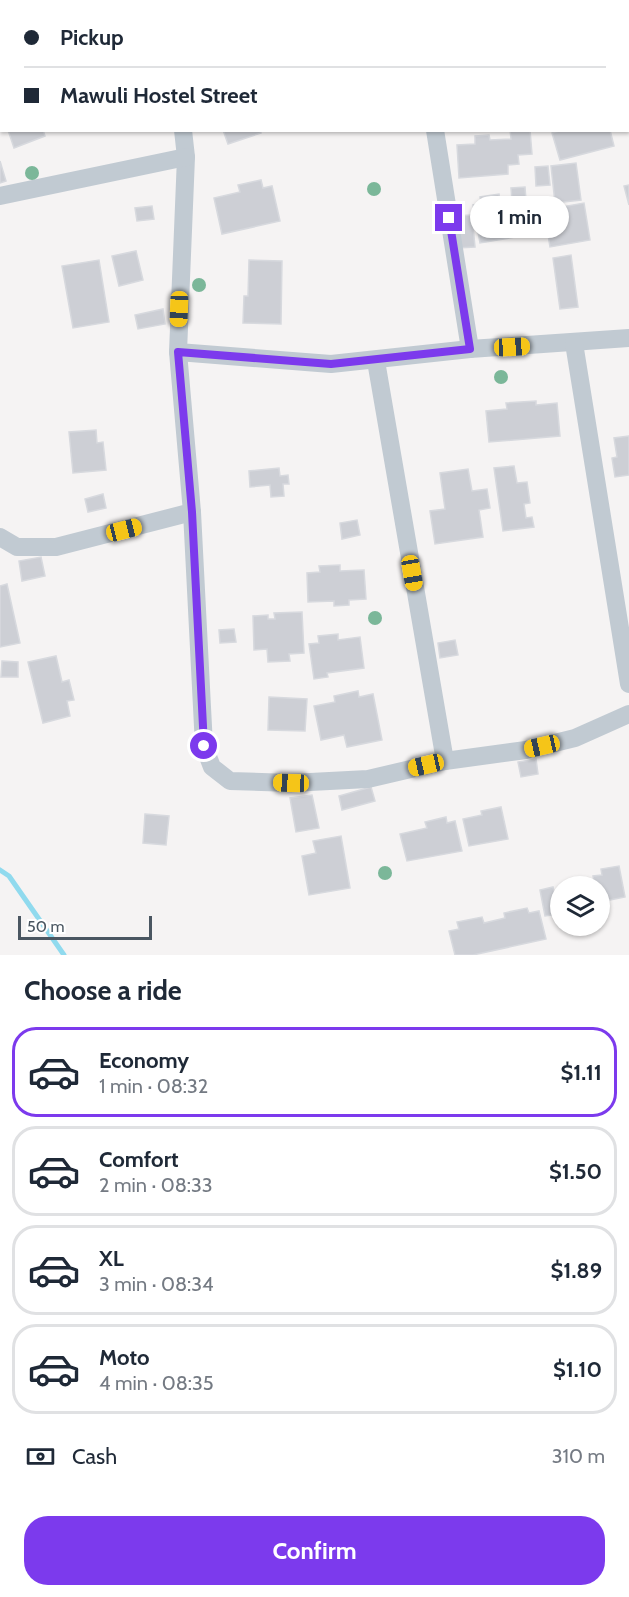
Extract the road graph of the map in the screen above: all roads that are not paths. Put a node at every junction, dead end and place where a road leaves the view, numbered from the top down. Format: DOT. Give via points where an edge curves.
graph roads {
  1 [pos="183,132"];
  2 [pos="435,132"];
  3 [pos="186,157"];
  4 [pos="0,196"];
  5 [pos="629,338"];
  6 [pos="574,343"];
  7 [pos="470,349"];
  8 [pos="178,352"];
  9 [pos="376,361"];
  10 [pos="192,512"];
  11 [pos="0,537"];
  12 [pos="629,684"];
  13 [pos="629,714"];
  14 [pos="445,760"];
  1 -- 3 [label="street"];
  2 -- 7 [label="street"];
  3 -- 4 [label="street"];
  3 -- 8 [label="street"];
  5 -- 6 [label="street"];
  6 -- 7 [label="street"];
  6 -- 12 [label="street"];
  7 -- 9 [label="street"];
  8 -- 9 [label="street" via="331,364"];
  8 -- 10 [label="street"];
  9 -- 14 [label="street"];
  10 -- 11 [label="street" via="56,547 17,547"];
  10 -- 14 [label="street" via="204,746 212,767 230,781 291,783 368,778"];
  13 -- 14 [label="street" via="575,738 526,750"];
}
